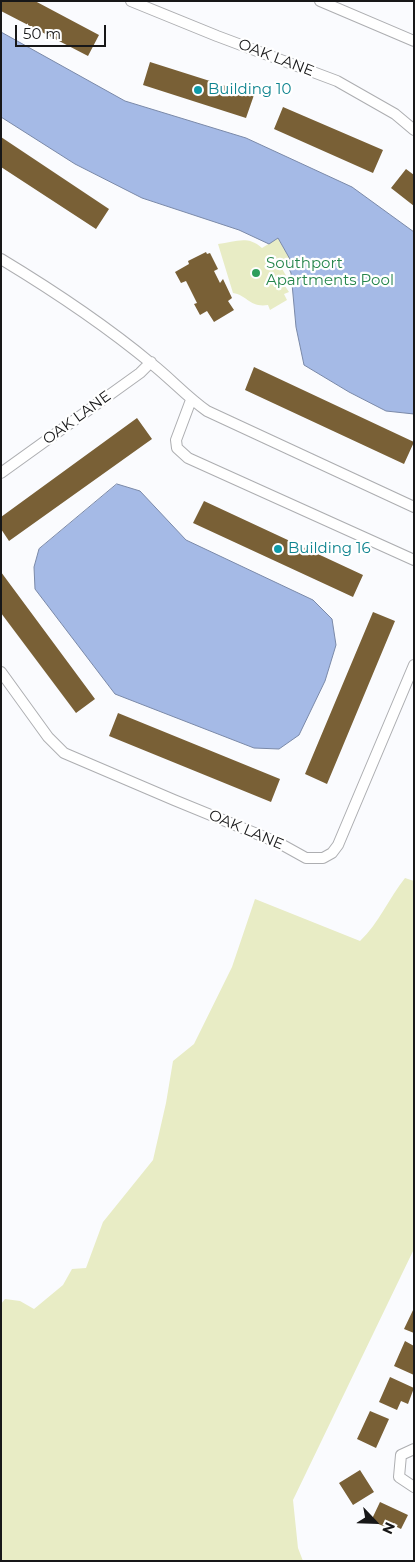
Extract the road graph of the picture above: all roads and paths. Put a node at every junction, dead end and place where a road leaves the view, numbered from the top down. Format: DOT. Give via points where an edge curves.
graph roads {
  1 [pos="131,1"];
  2 [pos="320,1"];
  3 [pos="414,41"];
  4 [pos="414,130"];
  5 [pos="1,260"];
  6 [pos="151,362"];
  7 [pos="191,400"];
  8 [pos="1,472"];
  9 [pos="414,507"];
  10 [pos="414,560"];
  11 [pos="414,664"];
  12 [pos="1,672"];
  13 [pos="414,1449"];
  14 [pos="414,1487"];
  1 -- 4 [label="street, OAK LANE" via="337,81 395,114"];
  2 -- 3 [label="street"];
  5 -- 6 [label="street" via="70,301"];
  6 -- 7 [label="street"];
  6 -- 8 [label="street, OAK LANE"];
  7 -- 9 [label="street" via="207,411"];
  7 -- 10 [label="street" via="176,440 177,448 188,458"];
  11 -- 12 [label="street, OAK LANE" via="338,845 332,853 315,859 306,858 279,843 64,753"];
  13 -- 14 [label="street" via="401,1455 400,1476"];
}
